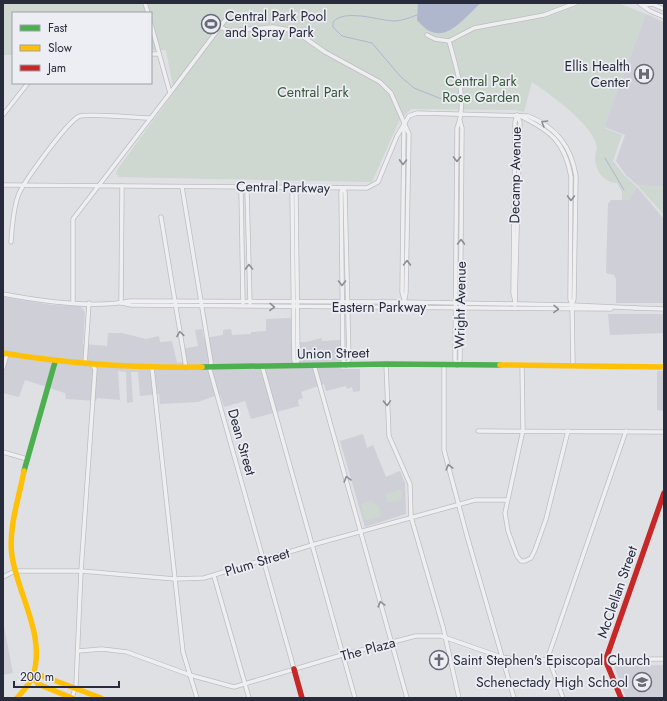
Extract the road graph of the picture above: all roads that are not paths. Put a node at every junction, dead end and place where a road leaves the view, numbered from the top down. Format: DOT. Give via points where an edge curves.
graph roads {
  1 [pos="576,3"];
  2 [pos="639,3"];
  3 [pos="644,5"];
  4 [pos="664,9"];
  5 [pos="664,17"];
  6 [pos="226,19"];
  7 [pos="220,27"];
  8 [pos="152,28"];
  9 [pos="427,35"];
  10 [pos="449,41"];
  11 [pos="152,54"];
  12 [pos="159,54"];
  13 [pos="27,84"];
  14 [pos="170,93"];
  15 [pos="460,114"];
  16 [pos="3,115"];
  17 [pos="517,115"];
  18 [pos="150,118"];
  19 [pos="460,121"];
  20 [pos="404,123"];
  21 [pos="3,185"];
  22 [pos="23,185"];
  23 [pos="99,186"];
  24 [pos="122,186"];
  25 [pos="182,187"];
  26 [pos="244,187"];
  27 [pos="294,188"];
  28 [pos="343,188"];
  29 [pos="161,217"];
  30 [pos="11,242"];
  31 [pos="3,294"];
  32 [pos="244,301"];
  33 [pos="250,301"];
  34 [pos="293,302"];
  35 [pos="298,302"];
  36 [pos="348,302"];
  37 [pos="404,302"];
  38 [pos="73,303"];
  39 [pos="89,303"];
  40 [pos="121,303"];
  41 [pos="175,303"];
  42 [pos="201,303"];
  43 [pos="460,303"];
  44 [pos="342,304"];
  45 [pos="455,305"];
  46 [pos="572,305"];
  47 [pos="243,306"];
  48 [pos="250,306"];
  49 [pos="516,306"];
  50 [pos="348,307"];
  51 [pos="404,307"];
  52 [pos="293,308"];
  53 [pos="298,308"];
  54 [pos="460,308"];
  55 [pos="636,308"];
  56 [pos="664,309"];
  57 [pos="572,310"];
  58 [pos="343,336"];
  59 [pos="348,336"];
  60 [pos="5,354"];
  61 [pos="55,362"];
  62 [pos="85,364"];
  63 [pos="346,364"];
  64 [pos="386,364"];
  65 [pos="296,365"];
  66 [pos="314,365"];
  67 [pos="444,365"];
  68 [pos="457,365"];
  69 [pos="522,365"];
  70 [pos="573,365"];
  71 [pos="93,366"];
  72 [pos="211,366"];
  73 [pos="262,366"];
  74 [pos="664,367"];
  75 [pos="3,368"];
  76 [pos="152,368"];
  77 [pos="186,368"];
  78 [pos="523,430"];
  79 [pos="478,431"];
  80 [pos="568,431"];
  81 [pos="626,431"];
  82 [pos="664,432"];
  83 [pos="3,452"];
  84 [pos="27,459"];
  85 [pos="664,493"];
  86 [pos="506,500"];
  87 [pos="459,504"];
  88 [pos="411,517"];
  89 [pos="362,531"];
  90 [pos="312,545"];
  91 [pos="263,560"];
  92 [pos="15,571"];
  93 [pos="81,571"];
  94 [pos="214,576"];
  95 [pos="3,577"];
  96 [pos="175,579"];
  97 [pos="444,636"];
  98 [pos="392,642"];
  99 [pos="78,651"];
  100 [pos="342,655"];
  101 [pos="501,657"];
  102 [pos="664,659"];
  103 [pos="607,660"];
  104 [pos="550,661"];
  105 [pos="294,669"];
  106 [pos="190,675"];
  107 [pos="33,677"];
  108 [pos="245,684"];
  109 [pos="75,688"];
  110 [pos="17,698"];
  111 [pos="72,698"];
  112 [pos="101,698"];
  113 [pos="197,698"];
  114 [pos="249,698"];
  115 [pos="302,698"];
  116 [pos="355,698"];
  117 [pos="407,698"];
  118 [pos="459,698"];
  119 [pos="514,698"];
  120 [pos="564,698"];
  121 [pos="621,698"];
  1 -- 10 [label="street" via="544,15 474,28"];
  2 -- 3 [label="street"];
  3 -- 4 [label="street" via="652,4"];
  3 -- 5 [label="street" via="650,11"];
  6 -- 7 [label="street"];
  7 -- 14 [label="street"];
  7 -- 20 [label="street" via="229,31 273,27 295,31 325,52 380,82 390,93"];
  8 -- 12 [label="street"];
  9 -- 10 [label="street"];
  10 -- 15 [label="street, Wright Avenue" via="459,79"];
  11 -- 12 [label="street"];
  12 -- 14 [label="street"];
  13 -- 16 [label="street"];
  14 -- 18 [label="street"];
  15 -- 17 [label="street"];
  15 -- 19 [label="street, Wright Avenue"];
  15 -- 20 [label="street" via="417,113 409,116"];
  17 -- 46 [label="street" via="554,136 561,144 569,165"];
  17 -- 49 [label="street, Decamp Avenue" via="520,122"];
  18 -- 22 [label="street" via="80,116 68,125"];
  18 -- 23 [label="street"];
  43 -- 19 [label="street, Wright Avenue, one-way"];
  19 -- 45 [label="street, Wright Avenue, one-way" via="457,128"];
  20 -- 28 [label="street, Central Parkway" via="378,182 367,188"];
  20 -- 37 [label="street"];
  21 -- 22 [label="street, Central Parkway"];
  22 -- 23 [label="street, Central Parkway"];
  22 -- 30 [label="street" via="12,221"];
  23 -- 24 [label="street, Central Parkway"];
  23 -- 38 [label="street" via="73,218"];
  24 -- 25 [label="street, Central Parkway"];
  24 -- 40 [label="street"];
  25 -- 26 [label="street, Central Parkway"];
  25 -- 42 [label="street, Dean Street"];
  26 -- 27 [label="street, Central Parkway"];
  26 -- 32 [label="street" via="241,191"];
  33 -- 26 [label="street, one-way" via="247,191"];
  27 -- 28 [label="street, Central Parkway"];
  27 -- 34 [label="street"];
  27 -- 35 [label="street"];
  28 -- 36 [label="street"];
  28 -- 44 [label="street, one-way"];
  29 -- 41 [label="street"];
  31 -- 38 [label="street, Eastern Parkway"];
  32 -- 33 [label="street, Eastern Parkway"];
  32 -- 42 [label="street, Eastern Parkway"];
  32 -- 47 [label="street"];
  33 -- 34 [label="street, Eastern Parkway"];
  33 -- 48 [label="street"];
  34 -- 35 [label="street, Eastern Parkway"];
  34 -- 52 [label="street"];
  35 -- 44 [label="street, Eastern Parkway"];
  35 -- 53 [label="street"];
  36 -- 37 [label="street, Eastern Parkway"];
  36 -- 44 [label="street, Eastern Parkway"];
  36 -- 50 [label="street"];
  37 -- 45 [label="street, Eastern Parkway"];
  37 -- 51 [label="street"];
  38 -- 39 [label="street, Eastern Parkway"];
  39 -- 40 [label="street, Eastern Parkway"];
  39 -- 62 [label="street"];
  40 -- 41 [label="street, Eastern Parkway"];
  41 -- 42 [label="street, Eastern Parkway"];
  77 -- 41 [label="street, one-way"];
  42 -- 47 [label="street, Eastern Parkway"];
  42 -- 72 [label="street, Dean Street"];
  43 -- 45 [label="street, Eastern Parkway"];
  43 -- 49 [label="street, Eastern Parkway"];
  43 -- 54 [label="street, Wright Avenue"];
  44 -- 50 [label="street, Eastern Parkway"];
  44 -- 53 [label="street, Eastern Parkway"];
  44 -- 58 [label="street"];
  45 -- 51 [label="street, Eastern Parkway"];
  45 -- 54 [label="street, Eastern Parkway"];
  45 -- 68 [label="street, Wright Avenue"];
  46 -- 49 [label="street, Eastern Parkway"];
  46 -- 55 [label="street, Eastern Parkway"];
  46 -- 57 [label="street"];
  47 -- 48 [label="street, Eastern Parkway"];
  48 -- 52 [label="street, Eastern Parkway, one-way"];
  49 -- 54 [label="street, Eastern Parkway"];
  49 -- 57 [label="street, Eastern Parkway, one-way"];
  50 -- 51 [label="street, Eastern Parkway"];
  50 -- 59 [label="street"];
  52 -- 53 [label="street, Eastern Parkway"];
  52 -- 65 [label="street"];
  53 -- 65 [label="street"];
  54 -- 68 [label="street, Wright Avenue" via="460,360"];
  55 -- 56 [label="street, Eastern Parkway"];
  55 -- 57 [label="street, Eastern Parkway"];
  57 -- 70 [label="street"];
  58 -- 59 [label="street"];
  58 -- 63 [label="street" via="343,360"];
  59 -- 63 [label="street" via="349,360"];
  60 -- 61 [label="street, Union Street"];
  60 -- 75 [label="street"];
  61 -- 62 [label="street, Union Street"];
  61 -- 84 [label="street"];
  62 -- 71 [label="street, Union Street"];
  63 -- 64 [label="street, Union Street"];
  63 -- 66 [label="street, Union Street"];
  64 -- 67 [label="street, Union Street"];
  64 -- 88 [label="street, one-way" via="389,436 410,484"];
  65 -- 66 [label="street, Union Street"];
  65 -- 73 [label="street, Union Street"];
  89 -- 66 [label="street, one-way"];
  67 -- 68 [label="street, Union Street"];
  87 -- 67 [label="street, one-way" via="444,450"];
  68 -- 69 [label="street, Union Street"];
  69 -- 70 [label="street, Union Street"];
  69 -- 78 [label="street"];
  70 -- 74 [label="street, Union Street"];
  71 -- 76 [label="street, Union Street"];
  71 -- 93 [label="street" via="95,369"];
  72 -- 73 [label="street, Union Street"];
  72 -- 77 [label="street, Union Street"];
  72 -- 91 [label="street, Dean Street" via="210,370"];
  73 -- 90 [label="street"];
  76 -- 77 [label="street, Union Street"];
  76 -- 96 [label="street"];
  78 -- 79 [label="street"];
  78 -- 80 [label="street"];
  78 -- 86 [label="street"];
  80 -- 81 [label="street"];
  80 -- 86 [label="street" via="546,520 531,558 525,561 516,554 505,520"];
  81 -- 82 [label="street"];
  81 -- 104 [label="street" via="548,656"];
  83 -- 84 [label="street"];
  84 -- 92 [label="street" via="12,530"];
  85 -- 103 [label="street, McClellan Street"];
  86 -- 87 [label="street, Plum Street" via="475,500"];
  87 -- 88 [label="street, Plum Street"];
  87 -- 101 [label="street"];
  88 -- 89 [label="street, Plum Street"];
  88 -- 97 [label="street"];
  89 -- 90 [label="street, Plum Street"];
  98 -- 89 [label="street, one-way"];
  90 -- 91 [label="street, Plum Street"];
  90 -- 100 [label="street"];
  91 -- 94 [label="street, Plum Street"];
  91 -- 105 [label="street, Dean Street"];
  92 -- 93 [label="street, Plum Street"];
  92 -- 95 [label="street, Plum Street"];
  92 -- 107 [label="street" via="35,636 36,660"];
  93 -- 96 [label="street, Plum Street"];
  93 -- 99 [label="street"];
  94 -- 96 [label="street, Plum Street"];
  94 -- 108 [label="street"];
  96 -- 106 [label="street" via="184,652"];
  97 -- 98 [label="street, The Plaza" via="416,636"];
  97 -- 101 [label="street, The Plaza"];
  97 -- 118 [label="street"];
  98 -- 100 [label="street, The Plaza"];
  98 -- 117 [label="street"];
  99 -- 106 [label="street, The Plaza" via="102,649 127,652"];
  99 -- 109 [label="street"];
  100 -- 105 [label="street, The Plaza"];
  100 -- 116 [label="street"];
  101 -- 104 [label="street, The Plaza"];
  101 -- 119 [label="street"];
  102 -- 103 [label="street, The Plaza"];
  103 -- 104 [label="street, The Plaza"];
  103 -- 121 [label="street, McClellan Street"];
  104 -- 120 [label="street"];
  105 -- 108 [label="street, The Plaza"];
  105 -- 115 [label="street, Dean Street"];
  106 -- 108 [label="street, The Plaza" via="234,688"];
  106 -- 113 [label="street"];
  107 -- 109 [label="street" via="40,675"];
  107 -- 110 [label="street"];
  107 -- 111 [label="street" via="38,684"];
  108 -- 114 [label="street"];
  109 -- 111 [label="street"];
  109 -- 112 [label="street"];
}
